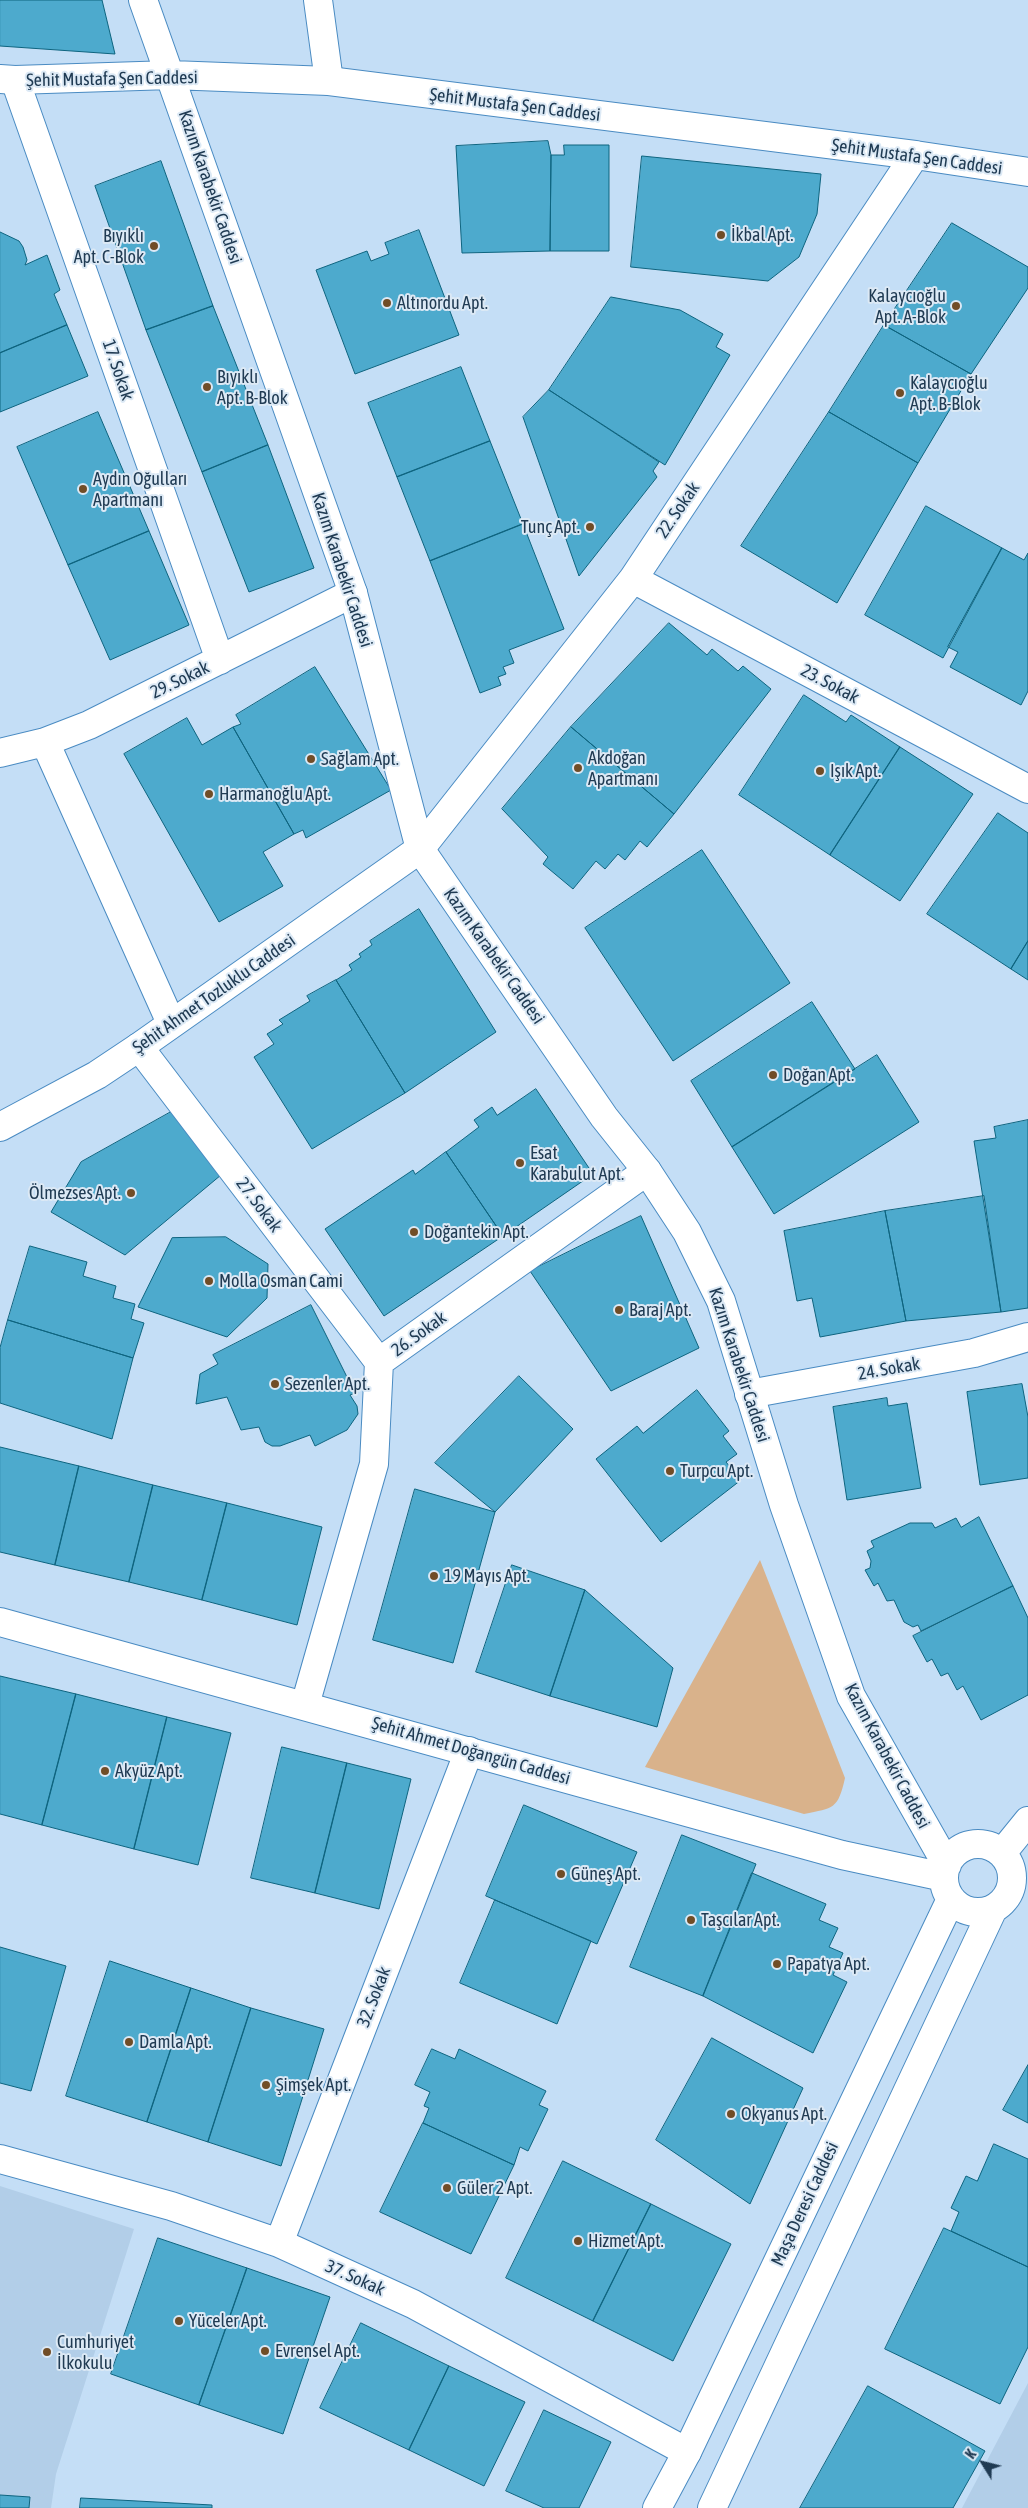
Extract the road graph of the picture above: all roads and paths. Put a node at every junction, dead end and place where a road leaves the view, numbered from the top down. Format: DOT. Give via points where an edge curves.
graph roads {
  1 [pos="143,0"];
  2 [pos="318,0"];
  3 [pos="171,75"];
  4 [pos="8,80"];
  5 [pos="329,81"];
  6 [pos="915,156"];
  7 [pos="1028,172"];
  8 [pos="633,579"];
  9 [pos="354,593"];
  10 [pos="220,660"];
  11 [pos="45,742"];
  12 [pos="0,753"];
  13 [pos="1028,789"];
  14 [pos="420,849"];
  15 [pos="171,1023"];
  16 [pos="139,1047"];
  17 [pos="0,1127"];
  18 [pos="647,1171"];
  19 [pos="1028,1337"];
  20 [pos="379,1362"];
  21 [pos="749,1394"];
  22 [pos="0,1622"];
  23 [pos="304,1705"];
  24 [pos="469,1751"];
  25 [pos="1028,1821"];
  26 [pos="1002,1852"];
  27 [pos="947,1880"];
  28 [pos="993,1909"];
  29 [pos="0,2159"];
  30 [pos="279,2243"];
  31 [pos="687,2452"];
  32 [pos="657,2508"];
  33 [pos="712,2508"];
  1 -- 3 [label="street, Kazım Karabekir Caddesi"];
  2 -- 5 [label="street"];
  3 -- 4 [label="street, Şehit Mustafa Şen Caddesi"];
  3 -- 5 [label="street, Şehit Mustafa Şen Caddesi"];
  3 -- 9 [label="street, Kazım Karabekir Caddesi"];
  4 -- 10 [label="street, 17. Sokak"];
  5 -- 6 [label="street, Şehit Mustafa Şen Caddesi"];
  6 -- 7 [label="street, Şehit Mustafa Şen Caddesi"];
  6 -- 8 [label="street, 22. Sokak"];
  8 -- 13 [label="street, 23. Sokak"];
  8 -- 14 [label="street, 22. Sokak"];
  9 -- 10 [label="street, 29. Sokak"];
  9 -- 14 [label="street, Kazım Karabekir Caddesi"];
  10 -- 11 [label="street, 29. Sokak" via="89,725"];
  11 -- 12 [label="street, 29. Sokak"];
  11 -- 15 [label="street"];
  14 -- 15 [label="street, Şehit Ahmet Tozluklu Caddesi"];
  14 -- 18 [label="street, Kazım Karabekir Caddesi" via="604,1117"];
  15 -- 16 [label="street, Şehit Ahmet Tozluklu Caddesi"];
  16 -- 17 [label="street, Şehit Ahmet Tozluklu Caddesi" via="97,1075"];
  16 -- 20 [label="street, 27. Sokak"];
  18 -- 20 [label="street, 26. Sokak"];
  18 -- 21 [label="street, Kazım Karabekir Caddesi" via="687,1232 721,1301"];
  19 -- 21 [label="street, 24. Sokak" via="974,1353"];
  20 -- 23 [label="street, 26. Sokak" via="374,1464"];
  21 -- 27 [label="street, Kazım Karabekir Caddesi" via="851,1696"];
  22 -- 23 [label="street, Şehit Ahmet Doğangün Caddesi"];
  23 -- 24 [label="street, Şehit Ahmet Doğangün Caddesi"];
  24 -- 27 [label="street, Şehit Ahmet Doğangün Caddesi" via="842,1855"];
  24 -- 30 [label="street, 32. Sokak"];
  25 -- 26 [label="street"];
  26 -- 27 [label="street" via="982,1843 960,1848 952,1855"];
  26 -- 28 [label="street" via="1012,1872 1013,1883 1003,1903"];
  27 -- 28 [label="street" via="959,1907 970,1912"];
  27 -- 31 [label="street, Maşa Deresi Caddesi"];
  28 -- 33 [label="street"];
  29 -- 30 [label="street, 37. Sokak" via="171,2206"];
  30 -- 31 [label="street, 37. Sokak" via="413,2304"];
  31 -- 32 [label="street, Maşa Deresi Caddesi"];
}
